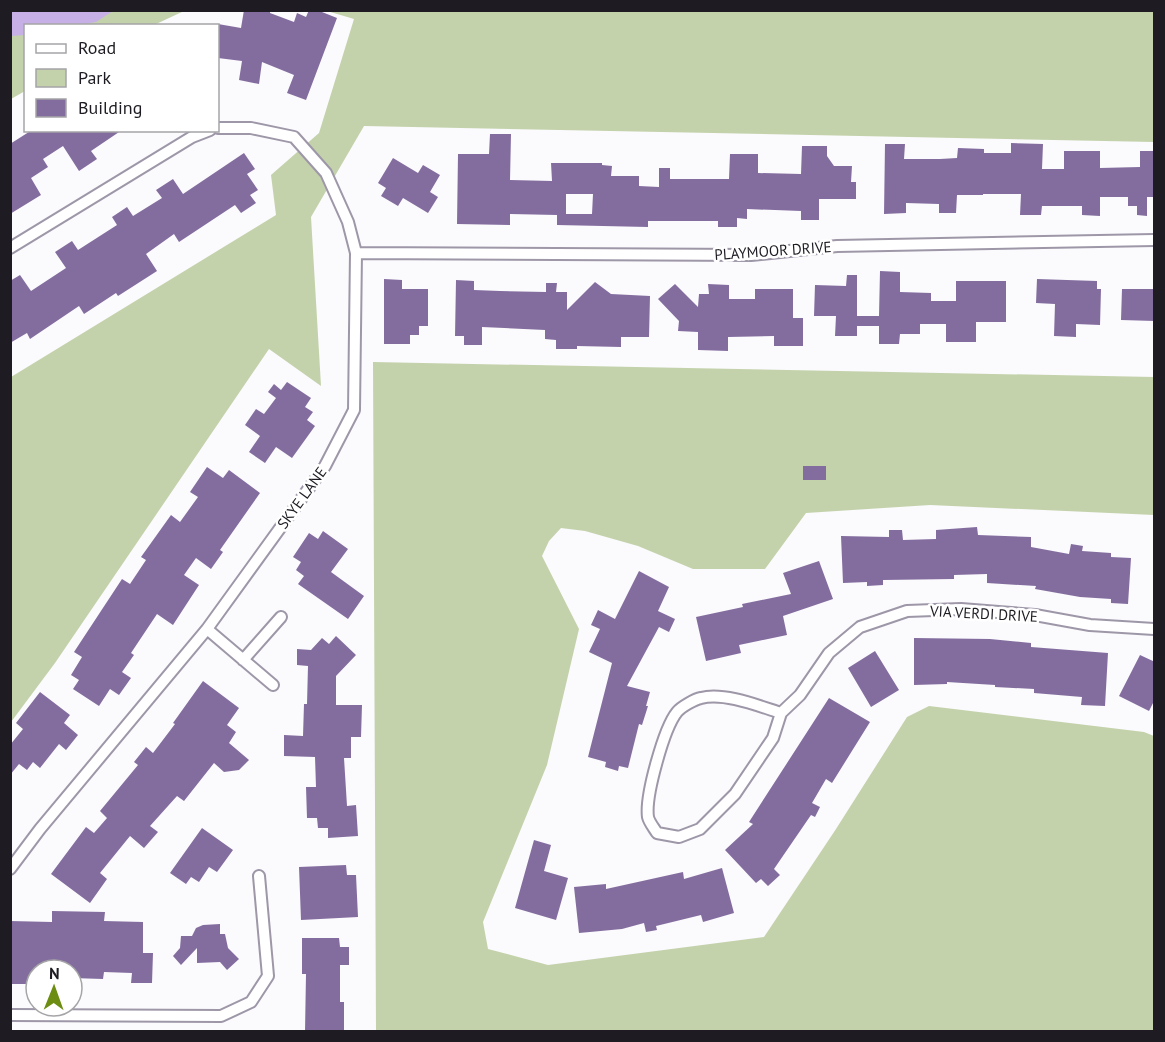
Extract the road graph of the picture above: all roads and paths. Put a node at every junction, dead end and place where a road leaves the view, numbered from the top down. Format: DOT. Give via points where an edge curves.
graph roads {
  1 [pos="219,129"];
  2 [pos="204,132"];
  3 [pos="1155,240"];
  4 [pos="10,248"];
  5 [pos="356,253"];
  6 [pos="281,617"];
  7 [pos="207,629"];
  8 [pos="1155,630"];
  9 [pos="243,660"];
  10 [pos="273,685"];
  11 [pos="781,713"];
  12 [pos="10,869"];
  13 [pos="259,876"];
  14 [pos="10,1015"];
  1 -- 5 [label="street, SKYE LANE" via="251,128 294,138 326,173 348,222"];
  2 -- 4 [label="street"];
  3 -- 5 [label="street, PLAYMOOR DRIVE" via="837,246 751,255"];
  5 -- 7 [label="street, SKYE LANE" via="354,410 325,466"];
  6 -- 9 [label="street"];
  7 -- 9 [label="street"];
  7 -- 12 [label="street, SKYE LANE"];
  8 -- 11 [label="street, VIA VERDI DRIVE" via="961,609 906,611 860,627 829,653 800,695"];
  9 -- 10 [label="street"];
  11 -- 11 [label="street, VIA VERDI DRIVE" via="725,698 700,698 678,712 664,738 650,791 648,818 657,833 679,837 700,829 735,794 773,738"];
  13 -- 14 [label="street" via="268,976 251,1002 221,1016"];
}
